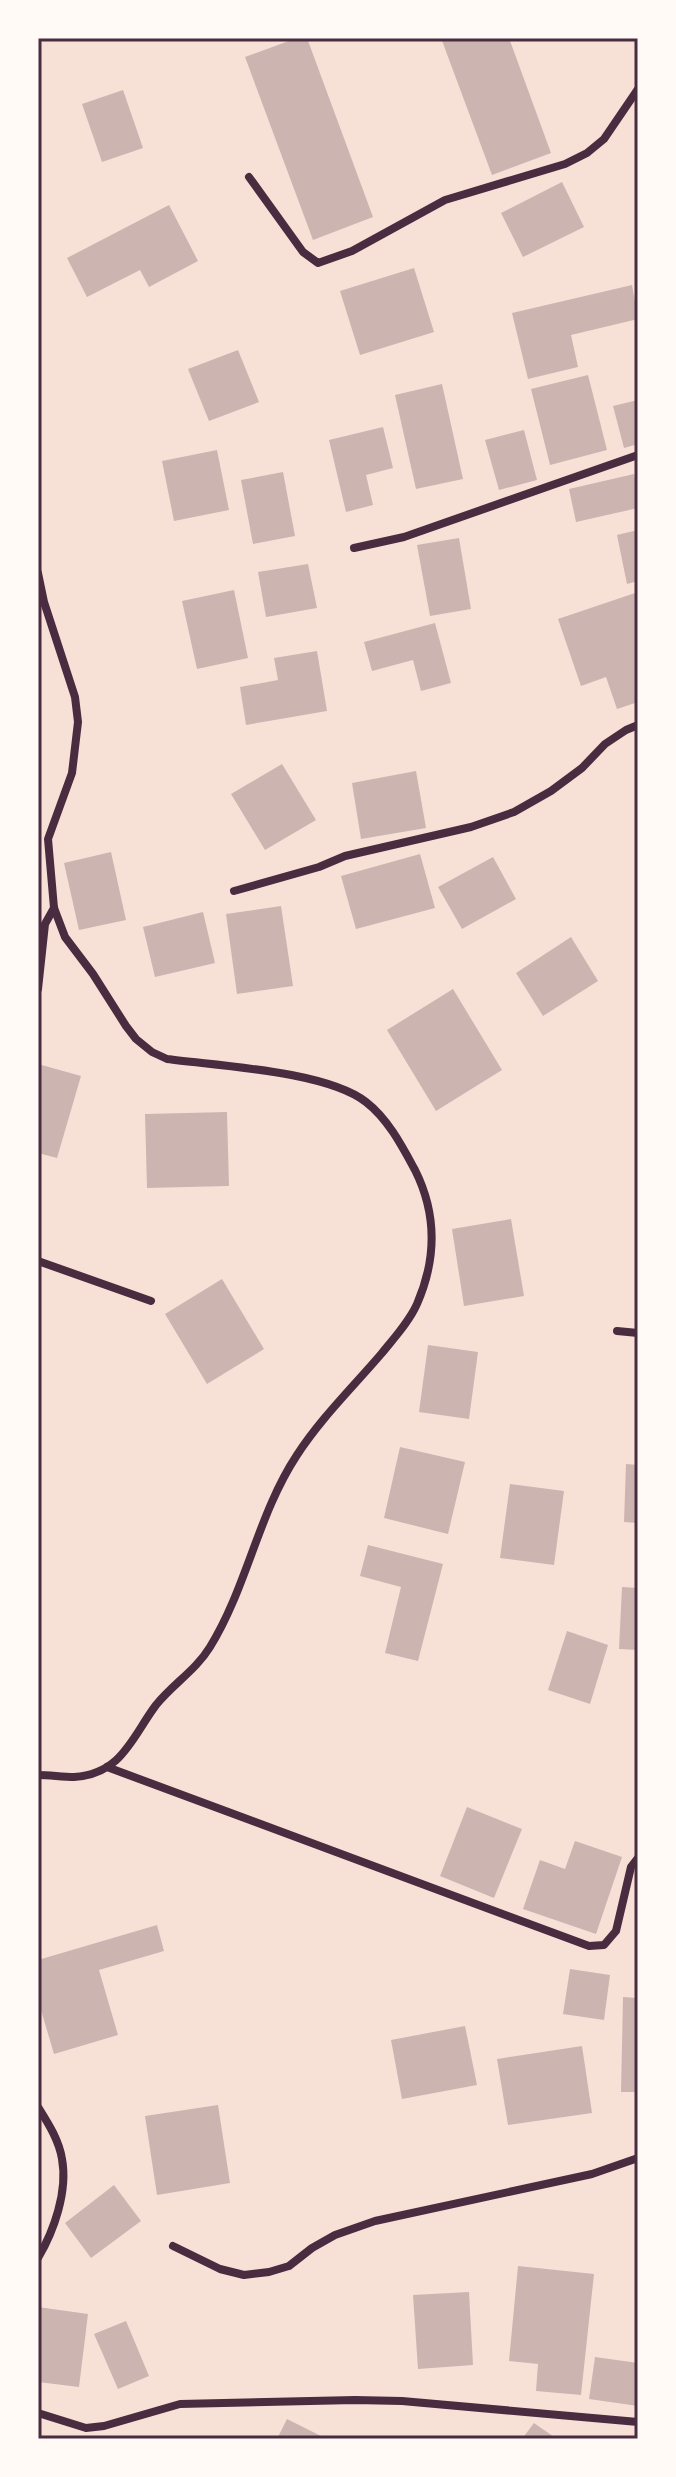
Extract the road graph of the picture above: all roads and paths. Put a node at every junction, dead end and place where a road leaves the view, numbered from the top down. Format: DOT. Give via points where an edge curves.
graph roads {
  1 [pos="638,89"];
  2 [pos="249,177"];
  3 [pos="638,455"];
  4 [pos="354,548"];
  5 [pos="38,573"];
  6 [pos="638,725"];
  7 [pos="234,891"];
  8 [pos="54,908"];
  9 [pos="38,989"];
  10 [pos="38,1261"];
  11 [pos="151,1301"];
  12 [pos="617,1331"];
  13 [pos="638,1333"];
  14 [pos="107,1767"];
  15 [pos="38,1775"];
  16 [pos="638,1858"];
  17 [pos="38,2107"];
  18 [pos="638,2158"];
  19 [pos="173,2246"];
  20 [pos="38,2258"];
  21 [pos="38,2413"];
  22 [pos="638,2422"];
  23 [pos="86,2428"];
  24 [pos="82,2439"];
  1 -- 2 [label="street" via="604,139 587,153 445,200 352,251 318,263 303,252"];
  3 -- 4 [label="street" via="404,537"];
  5 -- 8 [label="street" via="78,722 72,773 49,831"];
  6 -- 7 [label="street" via="605,744 551,791 514,812"];
  8 -- 9 [label="street" via="43,937"];
  8 -- 14 [label="street" via="65,937 136,1039 152,1052 167,1059 307,1078 366,1102 402,1147 428,1201 433,1225 433,1250 416,1306 295,1457 209,1648 155,1707 128,1749"];
  10 -- 11 [label="street"];
  12 -- 13 [label="street"];
  14 -- 15 [label="street" via="72,1777"];
  14 -- 16 [label="street" via="589,1946 604,1945 616,1931 631,1867"];
  17 -- 20 [label="street" via="63,2161 55,2220"];
  18 -- 19 [label="street" via="592,2174 375,2221 335,2235 289,2266 269,2272 244,2275 220,2269"];
  21 -- 23 [label="street"];
  22 -- 23 [label="street" via="355,2400 180,2404"];
  23 -- 24 [label="street"];
}
